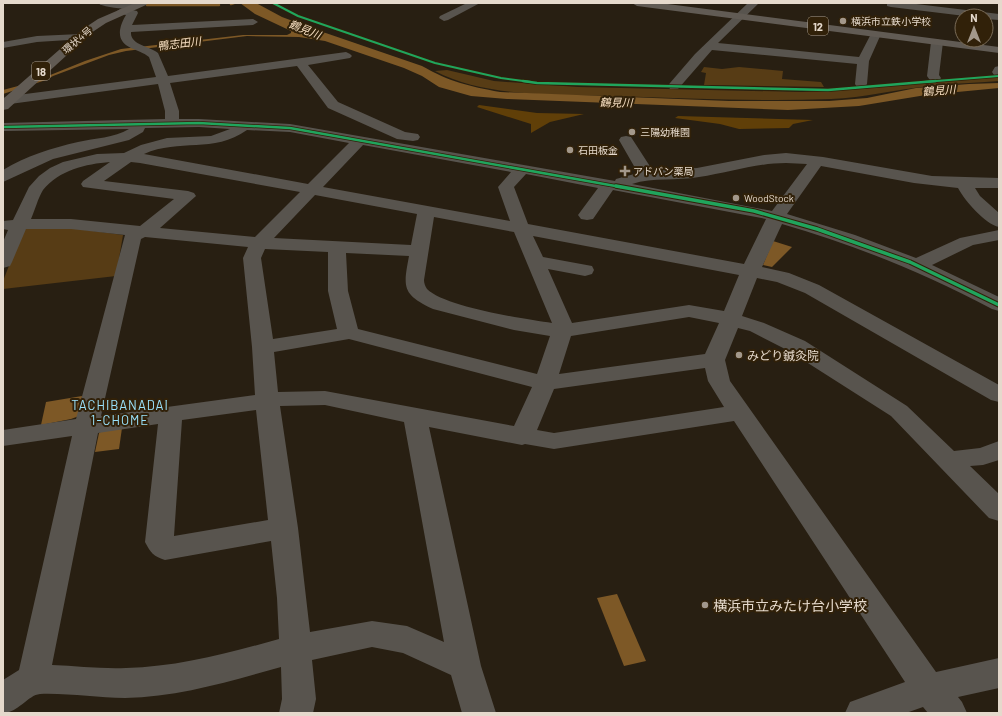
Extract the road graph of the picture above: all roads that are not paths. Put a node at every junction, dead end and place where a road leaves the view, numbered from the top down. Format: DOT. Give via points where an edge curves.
graph roads {
  1 [pos="103,3"];
  2 [pos="475,3"];
  3 [pos="636,3"];
  4 [pos="659,3"];
  5 [pos="754,3"];
  6 [pos="139,4"];
  7 [pos="890,6"];
  8 [pos="127,14"];
  9 [pos="741,15"];
  10 [pos="144,16"];
  11 [pos="999,17"];
  12 [pos="444,18"];
  13 [pos="253,22"];
  14 [pos="184,26"];
  15 [pos="126,29"];
  16 [pos="877,30"];
  17 [pos="193,34"];
  18 [pos="80,37"];
  19 [pos="937,42"];
  20 [pos="3,45"];
  21 [pos="710,46"];
  22 [pos="999,49"];
  23 [pos="346,56"];
  24 [pos="863,61"];
  25 [pos="300,62"];
  26 [pos="935,78"];
  27 [pos="162,81"];
  28 [pos="861,84"];
  29 [pos="674,86"];
  30 [pos="7,103"];
  31 [pos="171,123"];
  32 [pos="144,124"];
  33 [pos="245,125"];
  34 [pos="3,127"];
  35 [pos="360,140"];
  36 [pos="626,140"];
  37 [pos="428,152"];
  38 [pos="128,157"];
  39 [pos="35,159"];
  40 [pos="3,160"];
  41 [pos="817,161"];
  42 [pos="522,168"];
  43 [pos="648,176"];
  44 [pos="3,177"];
  45 [pos="999,183"];
  46 [pos="965,184"];
  47 [pos="612,185"];
  48 [pos="113,186"];
  49 [pos="311,190"];
  50 [pos="92,201"];
  51 [pos="426,211"];
  52 [pos="611,212"];
  53 [pos="776,217"];
  54 [pos="999,222"];
  55 [pos="12,225"];
  56 [pos="521,228"];
  57 [pos="143,231"];
  58 [pos="999,234"];
  59 [pos="259,243"];
  60 [pos="337,248"];
  61 [pos="418,251"];
  62 [pos="536,261"];
  63 [pos="3,262"];
  64 [pos="918,265"];
  65 [pos="585,270"];
  66 [pos="751,270"];
  67 [pos="999,305"];
  68 [pos="731,319"];
  69 [pos="562,330"];
  70 [pos="349,333"];
  71 [pos="263,347"];
  72 [pos="716,371"];
  73 [pos="545,383"];
  74 [pos="999,395"];
  75 [pos="267,401"];
  76 [pos="740,412"];
  77 [pos="171,414"];
  78 [pos="414,416"];
  79 [pos="88,425"];
  80 [pos="522,437"];
  81 [pos="3,438"];
  82 [pos="999,450"];
  83 [pos="949,460"];
  84 [pos="999,511"];
  85 [pos="284,528"];
  86 [pos="296,649"];
  87 [pos="465,666"];
  88 [pos="999,673"];
  89 [pos="33,679"];
  90 [pos="937,698"];
  91 [pos="3,699"];
  92 [pos="296,713"];
  93 [pos="479,713"];
  94 [pos="862,713"];
  1 -- 6 [label="street"];
  2 -- 12 [label="street"];
  3 -- 9 [label="main road, 12"];
  4 -- 9 [label="main road, 12"];
  5 -- 9 [label="street"];
  6 -- 8 [label="main road, 環状4号 / 18"];
  7 -- 11 [label="street"];
  8 -- 10 [label="street"];
  8 -- 15 [label="street"];
  8 -- 18 [label="main road, 環状4号 / 18" via="96,25"];
  9 -- 16 [label="main road, 12"];
  9 -- 21 [label="street"];
  13 -- 14 [label="street"];
  14 -- 15 [label="street"];
  14 -- 17 [label="street"];
  15 -- 27 [label="street" via="124,34 127,41 154,55"];
  16 -- 19 [label="main road, 12"];
  16 -- 22 [label="main road, 12"];
  16 -- 24 [label="street"];
  18 -- 20 [label="street" via="37,39"];
  18 -- 30 [label="main road, 環状4号 / 18"];
  19 -- 22 [label="main road, 12"];
  19 -- 26 [label="street" via="933,76"];
  21 -- 24 [label="street"];
  21 -- 29 [label="street"];
  23 -- 25 [label="street"];
  24 -- 28 [label="street"];
  25 -- 27 [label="street"];
  25 -- 37 [label="street" via="333,105 402,136 440,141"];
  27 -- 30 [label="street"];
  27 -- 31 [label="street" via="172,110"];
  31 -- 32 [label="street"];
  31 -- 33 [label="street"];
  32 -- 34 [label="street"];
  32 -- 39 [label="street" via="132,134"];
  33 -- 35 [label="street" via="304,130"];
  33 -- 38 [label="street" via="234,134 220,139 164,142"];
  35 -- 37 [label="street"];
  35 -- 49 [label="street"];
  36 -- 43 [label="street"];
  37 -- 42 [label="street"];
  38 -- 48 [label="street" via="89,184"];
  38 -- 49 [label="street"];
  38 -- 55 [label="street" via="92,160 51,173 42,180"];
  39 -- 40 [label="street"];
  39 -- 44 [label="street"];
  41 -- 43 [label="street" via="771,158 701,172"];
  41 -- 46 [label="street" via="932,181"];
  41 -- 53 [label="street"];
  42 -- 47 [label="street"];
  42 -- 56 [label="street" via="506,187"];
  43 -- 47 [label="street"];
  45 -- 46 [label="street"];
  46 -- 54 [label="street" via="977,202"];
  47 -- 52 [label="street" via="589,212"];
  47 -- 53 [label="street"];
  48 -- 50 [label="street"];
  48 -- 57 [label="street" via="188,196"];
  49 -- 51 [label="street"];
  49 -- 59 [label="street"];
  51 -- 56 [label="street"];
  51 -- 61 [label="street"];
  53 -- 64 [label="street" via="844,237"];
  53 -- 66 [label="street"];
  55 -- 57 [label="street" via="64,223"];
  55 -- 63 [label="street"];
  56 -- 62 [label="street"];
  56 -- 66 [label="street"];
  57 -- 59 [label="street"];
  57 -- 79 [label="street" via="133,236"];
  58 -- 64 [label="street" via="968,240"];
  59 -- 60 [label="street"];
  59 -- 71 [label="street" via="252,258"];
  60 -- 61 [label="street"];
  60 -- 70 [label="street" via="338,291"];
  61 -- 69 [label="street" via="415,285 419,292 430,300 514,324"];
  62 -- 65 [label="street"];
  62 -- 69 [label="street" via="556,306"];
  64 -- 67 [label="street"];
  66 -- 68 [label="street"];
  66 -- 74 [label="street" via="782,277 812,289"];
  68 -- 69 [label="street" via="689,311"];
  68 -- 72 [label="street"];
  68 -- 83 [label="street" via="757,327 797,346 899,411"];
  69 -- 73 [label="street"];
  70 -- 71 [label="street"];
  70 -- 73 [label="street"];
  71 -- 75 [label="street"];
  72 -- 73 [label="street"];
  72 -- 76 [label="street"];
  73 -- 80 [label="street"];
  75 -- 77 [label="street"];
  75 -- 78 [label="street" via="325,398"];
  75 -- 85 [label="street"];
  76 -- 80 [label="street" via="554,441"];
  76 -- 90 [label="street"];
  77 -- 79 [label="street"];
  77 -- 85 [label="street" via="159,542 165,549"];
  78 -- 80 [label="street"];
  78 -- 87 [label="street"];
  79 -- 81 [label="street"];
  79 -- 89 [label="street"];
  82 -- 83 [label="street" via="983,456"];
  83 -- 84 [label="street"];
  85 -- 86 [label="street"];
  86 -- 87 [label="street" via="372,634 407,640"];
  86 -- 89 [label="street" via="207,673 166,679 126,682"];
  86 -- 92 [label="street" via="299,699"];
  87 -- 93 [label="street"];
  88 -- 90 [label="street"];
  89 -- 91 [label="street"];
  90 -- 94 [label="street"];
}
